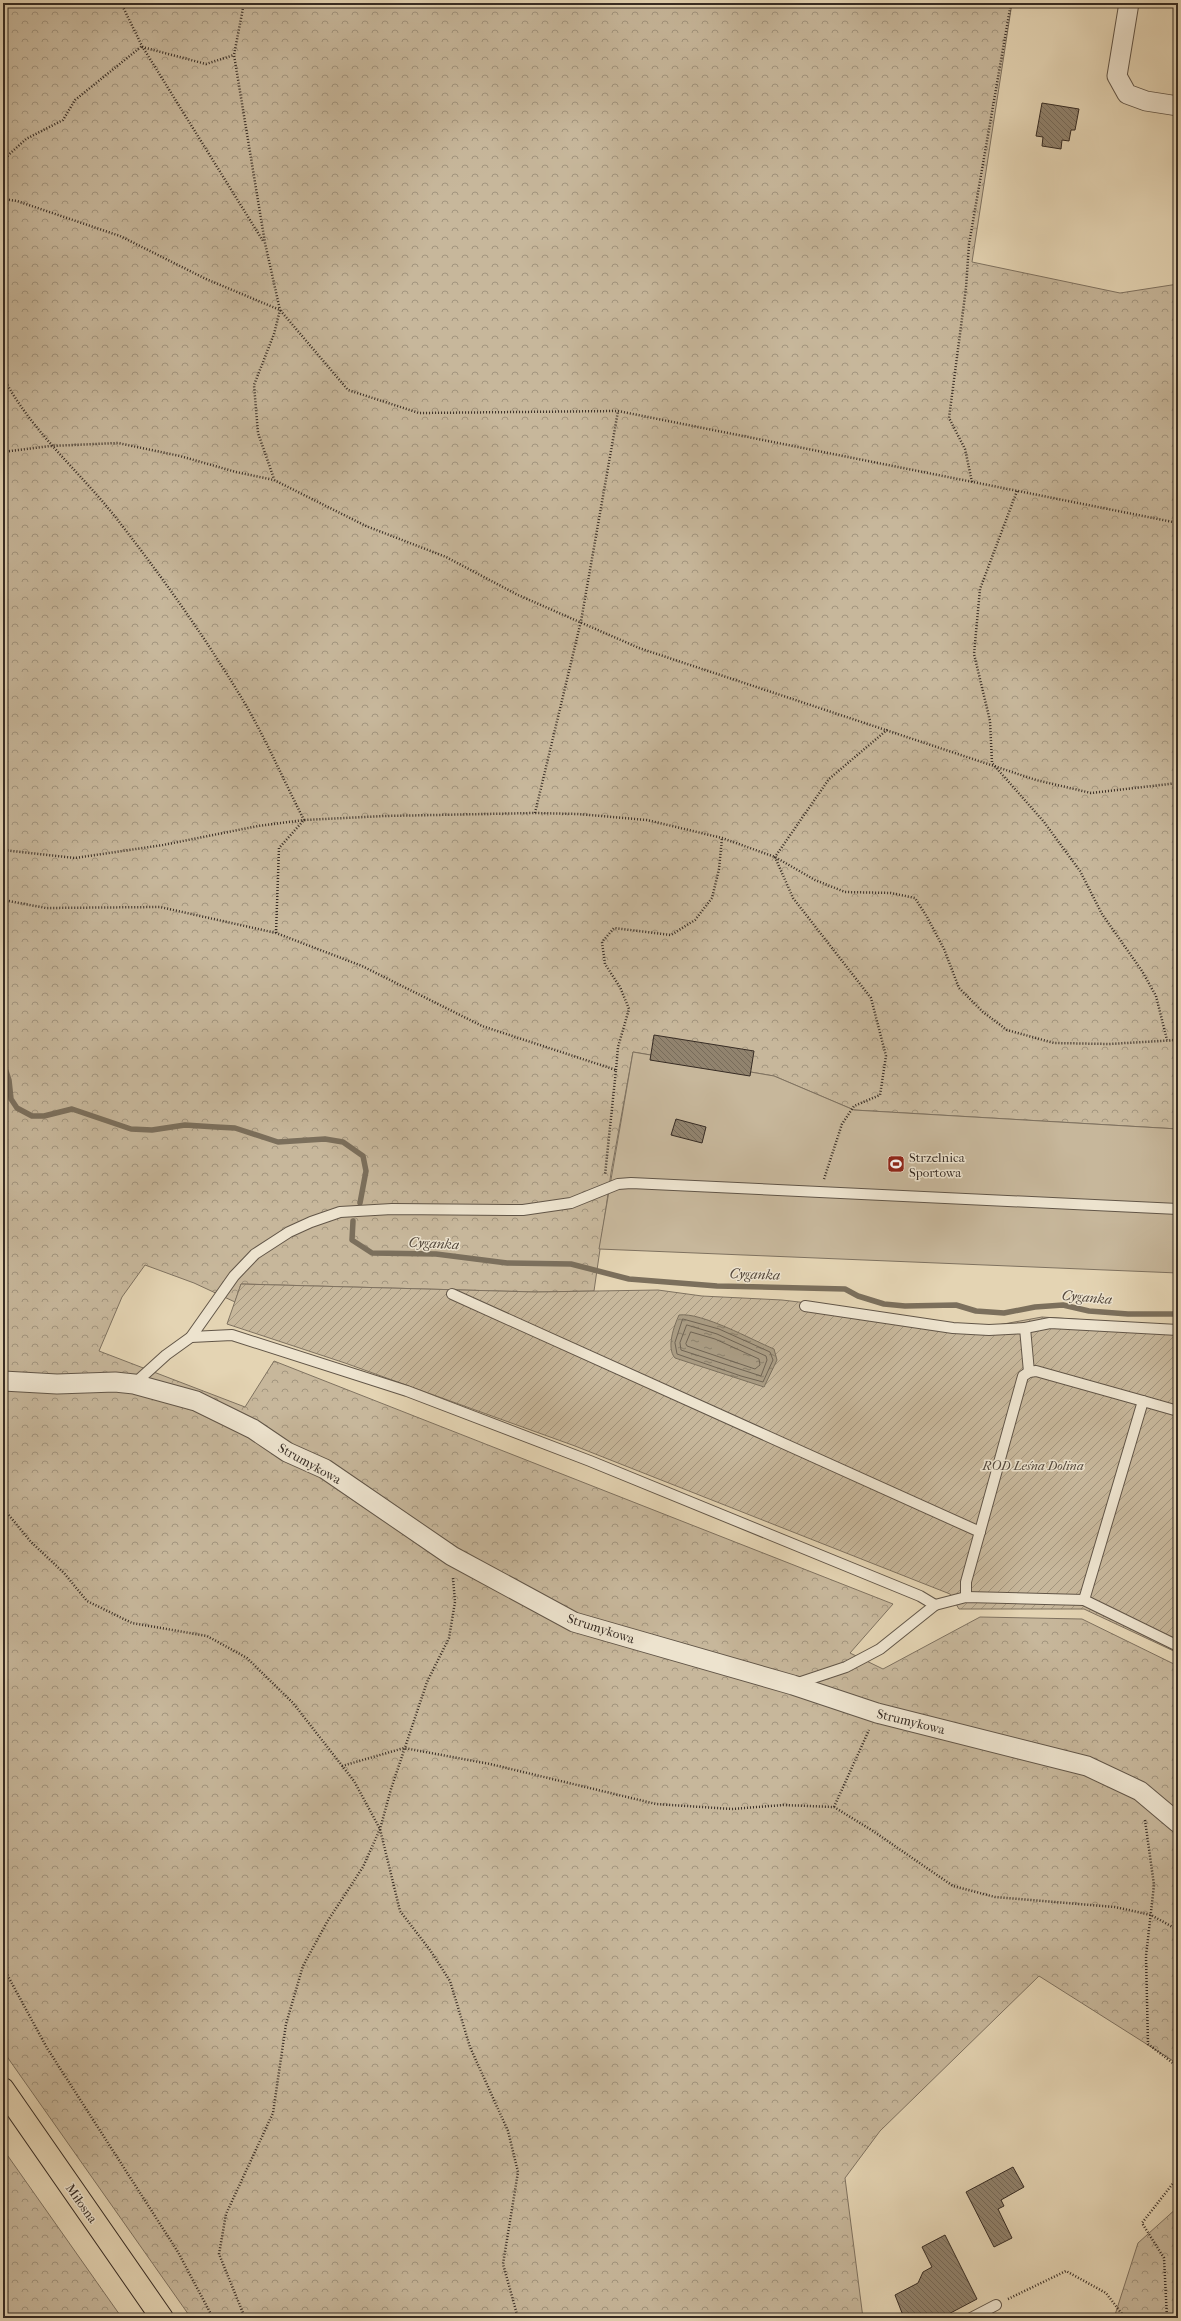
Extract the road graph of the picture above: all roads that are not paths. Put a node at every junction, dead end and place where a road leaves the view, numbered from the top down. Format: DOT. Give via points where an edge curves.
graph roads {
  1 [pos="1129,3"];
  2 [pos="1178,106"];
  3 [pos="1178,1209"];
  4 [pos="452,1294"];
  5 [pos="806,1306"];
  6 [pos="1025,1328"];
  7 [pos="1178,1330"];
  8 [pos="191,1337"];
  9 [pos="1029,1372"];
  10 [pos="3,1381"];
  11 [pos="134,1384"];
  12 [pos="1143,1401"];
  13 [pos="1178,1411"];
  14 [pos="980,1532"];
  15 [pos="966,1597"];
  16 [pos="1084,1600"];
  17 [pos="935,1605"];
  18 [pos="1178,1646"];
  19 [pos="793,1685"];
  20 [pos="1178,1823"];
  21 [pos="3,2089"];
  22 [pos="996,2305"];
  23 [pos="162,2318"];
  24 [pos="971,2318"];
  1 -- 2 [label="street" via="1117,76 1127,94 1146,101"];
  3 -- 8 [label="lane" via="631,1183 618,1184 571,1203 523,1210 392,1209 340,1212 289,1232 255,1254 234,1276"];
  4 -- 14 [label="lane"];
  5 -- 6 [label="lane" via="953,1328"];
  6 -- 7 [label="lane" via="1050,1323"];
  6 -- 9 [label="lane"];
  8 -- 11 [label="lane" via="166,1355"];
  8 -- 17 [label="lane" via="232,1335 407,1391 590,1461 920,1596"];
  9 -- 12 [label="lane" via="1036,1371"];
  9 -- 14 [label="lane" via="1023,1376"];
  10 -- 11 [label="street, Strumykowa"];
  11 -- 19 [label="street, Strumykowa" via="196,1401 253,1429 287,1452 325,1469 452,1556 574,1622"];
  12 -- 13 [label="lane"];
  12 -- 16 [label="lane"];
  14 -- 15 [label="lane" via="966,1582"];
  15 -- 16 [label="lane"];
  15 -- 17 [label="lane"];
  16 -- 18 [label="lane"];
  17 -- 19 [label="lane" via="880,1649 846,1667"];
  19 -- 20 [label="street, Strumykowa" via="877,1713 1086,1766 1140,1791"];
  21 -- 23 [label="main road, Miłosna"];
  22 -- 24 [label="lane"];
}
